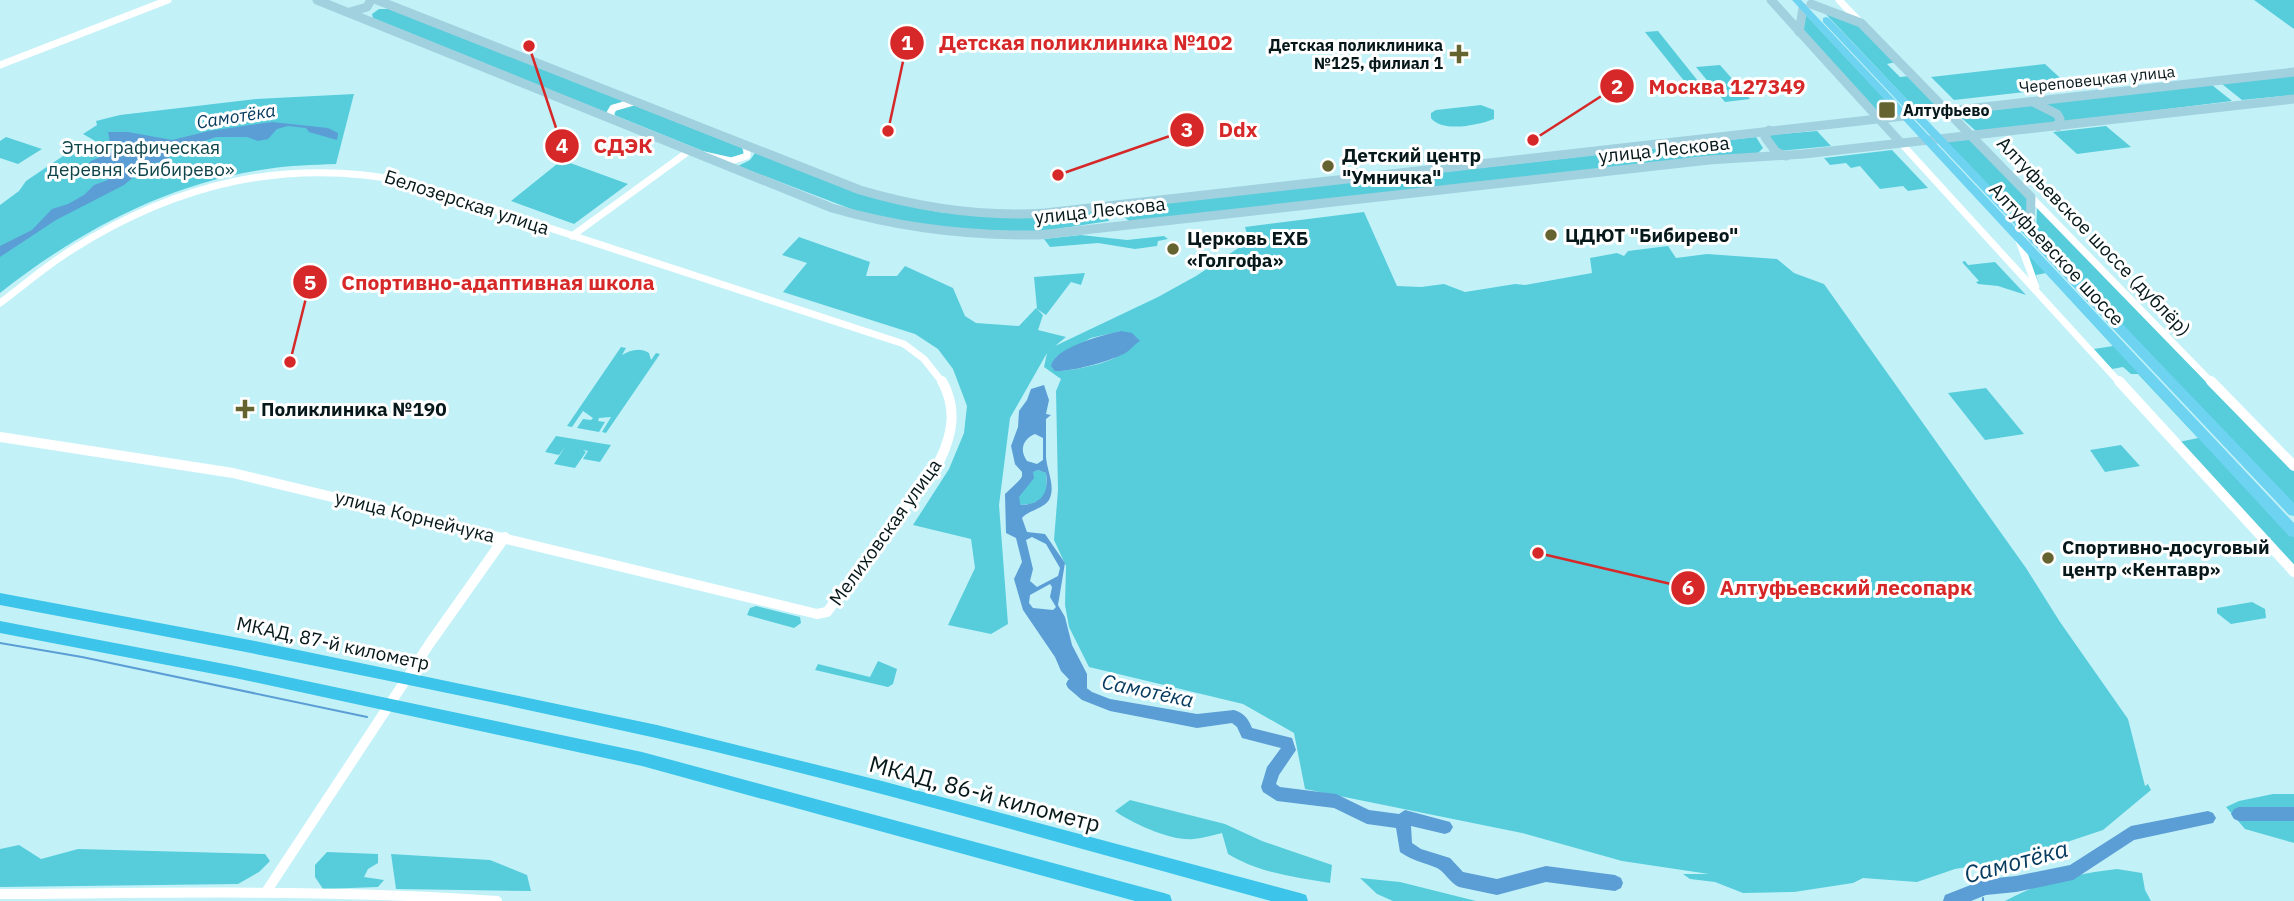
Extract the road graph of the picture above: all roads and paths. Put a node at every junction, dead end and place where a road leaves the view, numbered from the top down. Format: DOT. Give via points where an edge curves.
graph roads {
  1 [pos="168,0"];
  2 [pos="317,0"];
  3 [pos="374,0"];
  4 [pos="1770,0"];
  5 [pos="1839,0"];
  6 [pos="1804,3"];
  7 [pos="350,12"];
  8 [pos="1861,23"];
  9 [pos="1799,32"];
  10 [pos="0,65"];
  11 [pos="2294,72"];
  12 [pos="2294,99"];
  13 [pos="2029,101"];
  14 [pos="634,102"];
  15 [pos="1946,110"];
  16 [pos="1914,113"];
  17 [pos="1903,115"];
  18 [pos="1877,117"];
  19 [pos="612,120"];
  20 [pos="2058,127"];
  21 [pos="1769,130"];
  22 [pos="1747,133"];
  23 [pos="1971,135"];
  24 [pos="1932,139"];
  25 [pos="1900,142"];
  26 [pos="747,145"];
  27 [pos="689,151"];
  28 [pos="699,155"];
  29 [pos="1788,156"];
  30 [pos="1767,158"];
  31 [pos="2031,197"];
  32 [pos="572,236"];
  33 [pos="2017,237"];
  34 [pos="2034,240"];
  35 [pos="2038,292"];
  36 [pos="0,303"];
  37 [pos="939,373"];
  38 [pos="0,437"];
  39 [pos="2294,467"];
  40 [pos="2294,511"];
  41 [pos="2294,532"];
  42 [pos="505,537"];
  43 [pos="2294,572"];
  44 [pos="0,600"];
  45 [pos="827,612"];
  46 [pos="0,627"];
  47 [pos="657,732"];
  48 [pos="266,892"];
  49 [pos="0,894"];
  50 [pos="497,901"];
  51 [pos="1164,901"];
  52 [pos="1300,901"];
  1 -- 10 [label="street"];
  2 -- 7 [label="main road, улица Лескова"];
  3 -- 7 [label="main road"];
  3 -- 14 [label="main road, улица Лескова"];
  4 -- 9 [label="main road"];
  5 -- 8 [label="street, Алтуфьевское шоссе (дублёр)"];
  6 -- 8 [label="main road"];
  6 -- 9 [label="main road"];
  6 -- 16 [label="main road, Алтуфьевское шоссе"];
  6 -- 17 [label="main road, Алтуфьевское шоссе"];
  7 -- 19 [label="main road, улица Лескова"];
  8 -- 15 [label="main road, Алтуфьевское шоссе (дублёр)"];
  9 -- 18 [label="main road"];
  11 -- 13 [label="main road, Череповецкая улица"];
  12 -- 20 [label="main road"];
  13 -- 15 [label="main road, Череповецкая улица"];
  13 -- 20 [label="main road" via="2055,111"];
  14 -- 19 [label="street" via="613,108"];
  14 -- 26 [label="main road, улица Лескова"];
  15 -- 16 [label="main road, Череповецкая улица"];
  15 -- 23 [label="main road, Алтуфьевское шоссе (дублёр)"];
  16 -- 17 [label="main road, Череповецкая улица"];
  16 -- 24 [label="main road, Алтуфьевское шоссе"];
  17 -- 18 [label="main road, улица Лескова"];
  17 -- 24 [label="main road, Алтуфьевское шоссе"];
  18 -- 21 [label="main road, улица Лескова"];
  18 -- 25 [label="main road"];
  19 -- 27 [label="main road, улица Лескова"];
  20 -- 23 [label="main road"];
  21 -- 22 [label="main road, улица Лескова"];
  21 -- 29 [label="main road" via="1765,137 1776,152"];
  22 -- 26 [label="main road, улица Лескова" via="1021,214 902,202"];
  22 -- 30 [label="main road" via="1769,150"];
  23 -- 24 [label="main road"];
  23 -- 31 [label="main road, Алтуфьевское шоссе (дублёр)"];
  24 -- 25 [label="main road, улица Лескова"];
  24 -- 33 [label="main road, Алтуфьевское шоссе"];
  24 -- 34 [label="main road, Алтуфьевское шоссе"];
  25 -- 29 [label="main road, улица Лескова"];
  25 -- 35 [label="street"];
  26 -- 28 [label="street" via="747,156 738,161"];
  27 -- 28 [label="main road, улица Лескова"];
  27 -- 32 [label="street"];
  28 -- 30 [label="main road, улица Лескова" via="876,221 921,231 1005,236 1709,160"];
  29 -- 30 [label="main road, улица Лескова"];
  31 -- 34 [label="main road"];
  31 -- 39 [label="street, Алтуфьевское шоссе (дублёр)"];
  32 -- 36 [label="street, Белозерская улица" via="387,176 348,170 277,173 194,193 127,219 74,248"];
  32 -- 37 [label="street, Белозерская улица" via="877,334 920,354"];
  33 -- 35 [label="street"];
  33 -- 41 [label="main road, Алтуфьевское шоссе"];
  34 -- 40 [label="main road, Алтуфьевское шоссе"];
  35 -- 43 [label="street"];
  37 -- 45 [label="street, Мелиховская улица" via="953,419 937,465"];
  38 -- 42 [label="street, улица Корнейчука" via="233,473"];
  42 -- 45 [label="street, улица Корнейчука" via="817,614"];
  42 -- 48 [label="street"];
  44 -- 47 [label="highway, МКАД, 87-й километр" via="255,647"];
  46 -- 51 [label="highway" via="642,759"];
  47 -- 52 [label="highway, МКАД, 86-й километр"];
  48 -- 49 [label="street"];
  48 -- 50 [label="street"];
}
